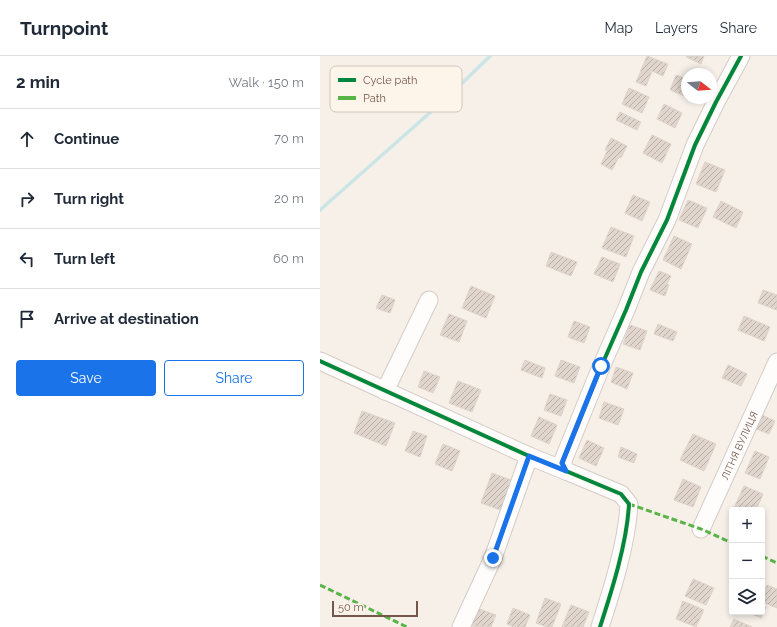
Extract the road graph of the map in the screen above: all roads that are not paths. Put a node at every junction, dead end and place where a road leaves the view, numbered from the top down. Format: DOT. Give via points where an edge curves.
graph roads {
  1 [pos="741,56"];
  2 [pos="429,300"];
  3 [pos="320,361"];
  4 [pos="777,362"];
  5 [pos="385,391"];
  6 [pos="529,456"];
  7 [pos="566,471"];
  8 [pos="701,529"];
  9 [pos="461,627"];
  10 [pos="600,627"];
  1 -- 7 [label="street" via="696,145 666,220 601,366 562,463"];
  2 -- 5 [label="street"];
  3 -- 5 [label="street"];
  4 -- 8 [label="street, ЛІТНЯ ВУЛИЦЯ"];
  5 -- 6 [label="street"];
  6 -- 7 [label="street"];
  6 -- 9 [label="street" via="493,558"];
  7 -- 10 [label="street" via="621,494 629,504 628,524"];
}
